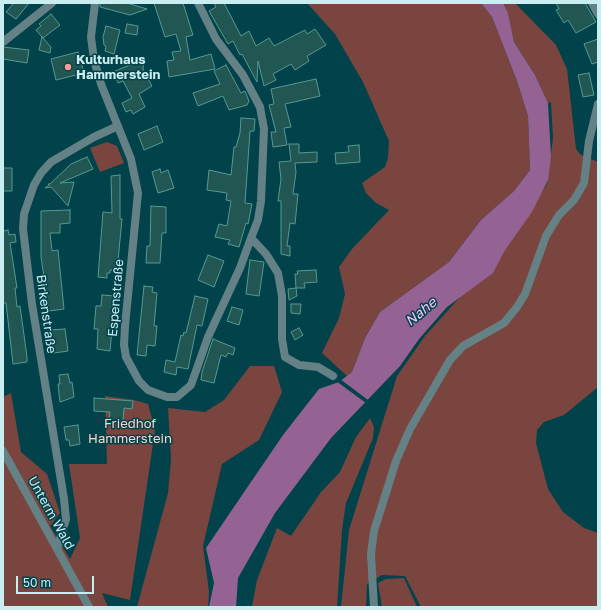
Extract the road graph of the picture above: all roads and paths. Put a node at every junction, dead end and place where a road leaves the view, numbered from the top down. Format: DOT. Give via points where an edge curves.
graph roads {
  1 [pos="52,3"];
  2 [pos="95,3"];
  3 [pos="198,3"];
  4 [pos="592,3"];
  5 [pos="598,14"];
  6 [pos="3,42"];
  7 [pos="598,104"];
  8 [pos="118,126"];
  9 [pos="251,238"];
  10 [pos="333,376"];
  11 [pos="3,451"];
  12 [pos="58,549"];
  13 [pos="89,607"];
  14 [pos="374,607"];
  1 -- 6 [label="street"];
  2 -- 8 [label="street, Espenstraße" via="90,37 94,60"];
  3 -- 9 [label="street" via="216,39 256,97 263,117 261,201 258,220"];
  4 -- 5 [label="street"];
  7 -- 14 [label="street" via="589,141 584,183 540,247 530,283 517,307 504,323 463,346 456,353 410,429 389,480 374,531 371,554"];
  8 -- 9 [label="street, Espenstraße" via="131,159 138,193 124,345 130,368 148,390 167,397 177,397 191,384 208,337 237,276"];
  8 -- 12 [label="street, Birkenstraße" via="52,162 34,185 24,214 23,229 32,304 64,499 66,519"];
  9 -- 10 [label="street" via="266,254 278,273 282,296 282,339 285,356 299,365 318,367"];
  11 -- 12 [label="street, Unterm Wald"];
  12 -- 13 [label="street, Unterm Wald"];
}
